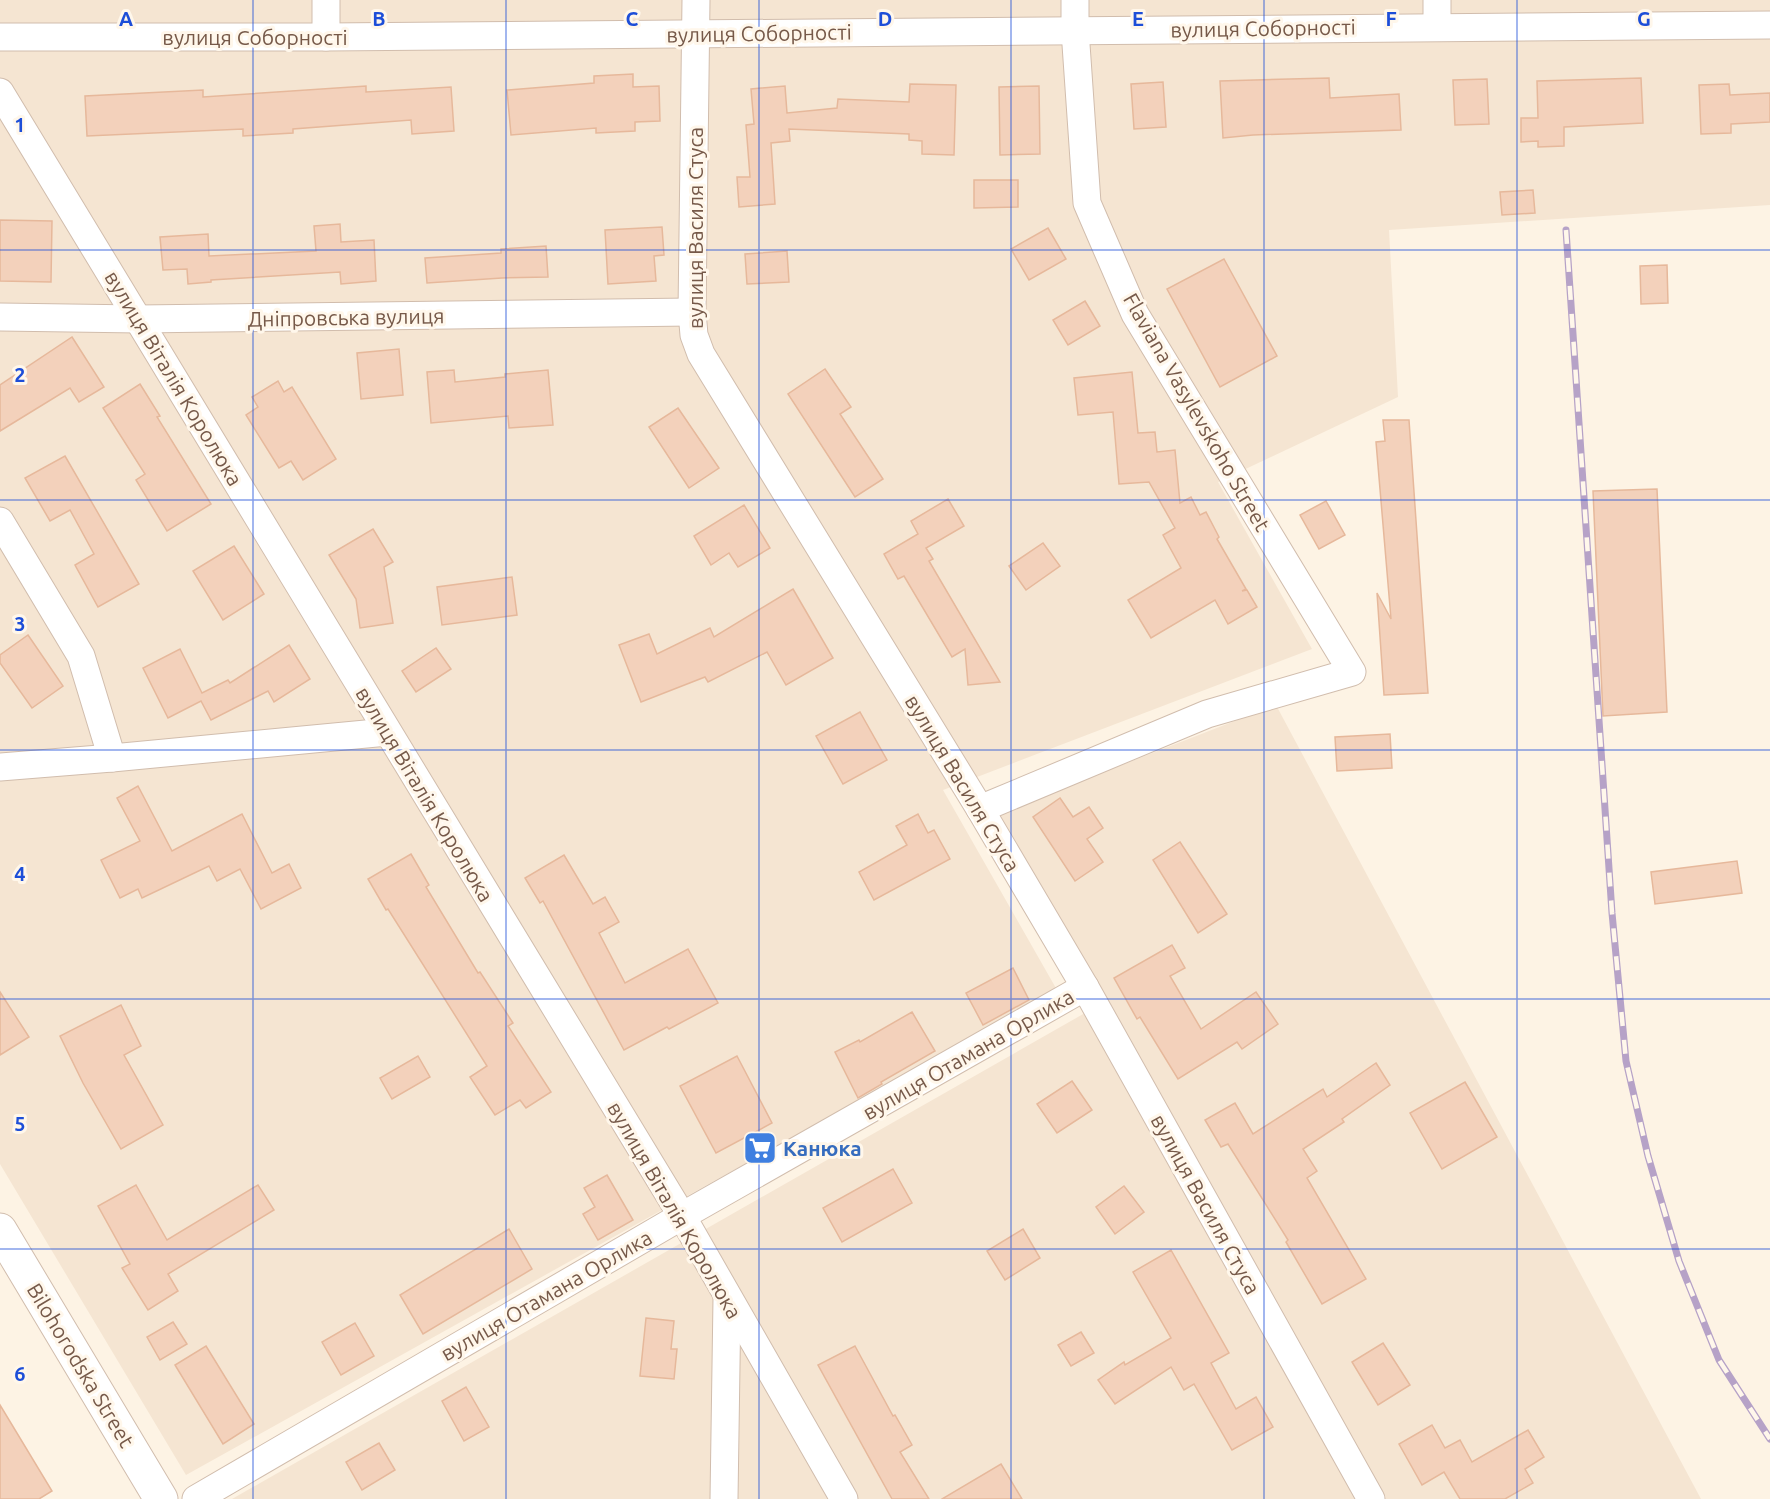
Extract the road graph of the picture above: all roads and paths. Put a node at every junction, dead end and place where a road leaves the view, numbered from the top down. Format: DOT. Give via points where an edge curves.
graph roads {
  1 [pos="326,0"];
  2 [pos="696,0"];
  3 [pos="1074,0"];
  4 [pos="1437,0"];
  5 [pos="1770,25"];
  6 [pos="1437,27"];
  7 [pos="1075,30"];
  8 [pos="696,34"];
  9 [pos="0,37"];
  10 [pos="326,37"];
  11 [pos="0,92"];
  12 [pos="692,312"];
  13 [pos="0,317"];
  14 [pos="139,319"];
  15 [pos="0,520"];
  16 [pos="387,732"];
  17 [pos="112,758"];
  18 [pos="0,767"];
  19 [pos="980,809"];
  20 [pos="1085,987"];
  21 [pos="682,1216"];
  22 [pos="0,1230"];
  23 [pos="727,1297"];
  24 [pos="161,1499"];
  25 [pos="196,1499"];
  26 [pos="724,1499"];
  27 [pos="844,1499"];
  28 [pos="1371,1499"];
  1 -- 10 [label="street"];
  2 -- 8 [label="street, вулиця Василя Стуса"];
  3 -- 7 [label="street, Flaviana Vasylevskoho Street"];
  4 -- 6 [label="street"];
  5 -- 6 [label="street, вулиця Соборності"];
  6 -- 7 [label="street, вулиця Соборності"];
  7 -- 8 [label="street, вулиця Соборності"];
  7 -- 19 [label="street, Flaviana Vasylevskoho Street" via="1087,203 1104,243 1135,314 1352,672 1207,714"];
  8 -- 10 [label="street, вулиця Соборності"];
  8 -- 12 [label="street, вулиця Василя Стуса"];
  9 -- 10 [label="street, вулиця Соборності"];
  11 -- 14 [label="street, вулиця Віталія Королюка"];
  12 -- 14 [label="street, Дніпровська вулиця"];
  12 -- 19 [label="street, вулиця Василя Стуса" via="701,354"];
  13 -- 14 [label="street, Дніпровська вулиця"];
  14 -- 16 [label="street, вулиця Віталія Королюка"];
  15 -- 17 [label="street" via="81,656"];
  16 -- 17 [label="street"];
  16 -- 21 [label="street, вулиця Віталія Королюка"];
  17 -- 18 [label="street"];
  19 -- 20 [label="street, вулиця Василя Стуса"];
  20 -- 21 [label="street, вулиця Отамана Орлика"];
  20 -- 28 [label="street, вулиця Василя Стуса"];
  21 -- 23 [label="street, вулиця Віталія Королюка"];
  21 -- 25 [label="street, вулиця Отамана Орлика"];
  22 -- 24 [label="street, Bilohorodska Street"];
  23 -- 26 [label="street"];
  23 -- 27 [label="street, вулиця Віталія Королюка"];
}
